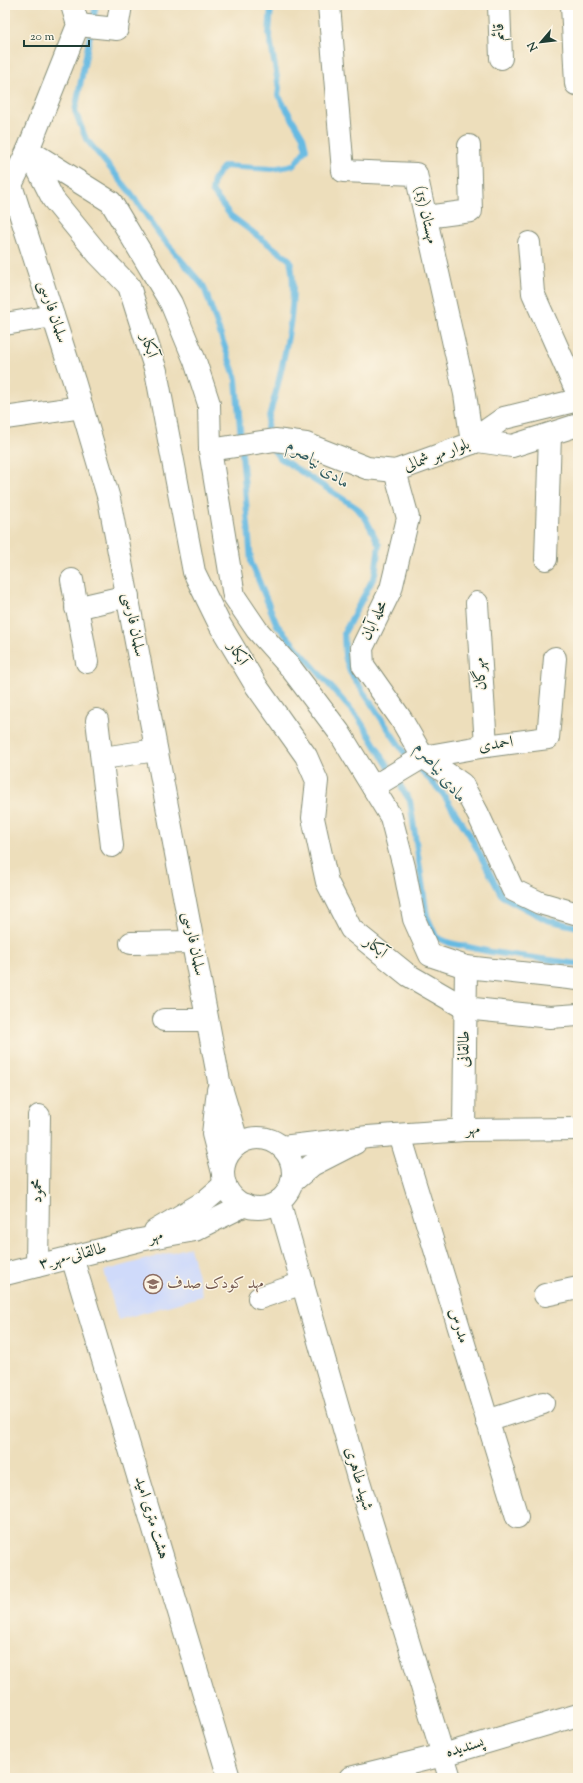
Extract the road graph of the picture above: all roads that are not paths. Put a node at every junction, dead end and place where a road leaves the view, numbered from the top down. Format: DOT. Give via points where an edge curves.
graph roads {
  1 [pos="121,5"];
  2 [pos="329,5"];
  3 [pos="499,5"];
  4 [pos="572,5"];
  5 [pos="75,15"];
  6 [pos="501,58"];
  7 [pos="578,84"];
  8 [pos="469,146"];
  9 [pos="28,150"];
  10 [pos="8,184"];
  11 [pos="426,217"];
  12 [pos="529,244"];
  13 [pos="53,316"];
  14 [pos="5,324"];
  15 [pos="578,394"];
  16 [pos="578,400"];
  17 [pos="82,407"];
  18 [pos="5,418"];
  19 [pos="578,425"];
  20 [pos="550,435"];
  21 [pos="475,442"];
  22 [pos="210,450"];
  23 [pos="396,471"];
  24 [pos="546,558"];
  25 [pos="72,580"];
  26 [pos="128,596"];
  27 [pos="477,603"];
  28 [pos="76,608"];
  29 [pos="555,658"];
  30 [pos="87,662"];
  31 [pos="97,720"];
  32 [pos="486,746"];
  33 [pos="156,750"];
  34 [pos="423,757"];
  35 [pos="103,758"];
  36 [pos="373,788"];
  37 [pos="112,846"];
  38 [pos="578,914"];
  39 [pos="193,942"];
  40 [pos="131,943"];
  41 [pos="466,967"];
  42 [pos="578,979"];
  43 [pos="465,1008"];
  44 [pos="578,1014"];
  45 [pos="164,1020"];
  46 [pos="208,1020"];
  47 [pos="219,1081"];
  48 [pos="39,1116"];
  49 [pos="578,1129"];
  50 [pos="464,1130"];
  51 [pos="400,1135"];
  52 [pos="368,1136"];
  53 [pos="238,1144"];
  54 [pos="282,1147"];
  55 [pos="224,1178"];
  56 [pos="292,1182"];
  57 [pos="279,1202"];
  58 [pos="244,1205"];
  59 [pos="140,1240"];
  60 [pos="72,1258"];
  61 [pos="37,1266"];
  62 [pos="5,1274"];
  63 [pos="303,1283"];
  64 [pos="578,1288"];
  65 [pos="545,1295"];
  66 [pos="259,1298"];
  67 [pos="543,1403"];
  68 [pos="487,1421"];
  69 [pos="517,1517"];
  70 [pos="578,1715"];
  71 [pos="443,1755"];
  72 [pos="229,1778"];
  73 [pos="350,1778"];
  74 [pos="450,1778"];
  1 -- 5 [label="street" via="117,29"];
  2 -- 11 [label="street, مهستان (15)" via="343,171 416,174"];
  3 -- 6 [label="street, قائم"];
  4 -- 7 [label="street"];
  5 -- 9 [label="street"];
  8 -- 11 [label="street" via="471,211"];
  9 -- 10 [label="street"];
  9 -- 22 [label="street, آبکار" via="111,202 142,252 171,303 194,361 208,404"];
  9 -- 43 [label="street, آبکار" via="53,199 98,254 129,286 156,371 194,572 220,625 257,687 306,756 316,781 313,818 327,882 351,929 408,975"];
  10 -- 13 [label="street, سلمان فارسی"];
  11 -- 21 [label="street, مهستان (15)"];
  12 -- 15 [label="street" via="533,293"];
  13 -- 14 [label="street"];
  13 -- 17 [label="street, سلمان فارسی"];
  16 -- 21 [label="street, بلوار مهر شمالی" via="504,418"];
  17 -- 18 [label="street"];
  17 -- 26 [label="street, سلمان فارسی" via="109,499"];
  19 -- 20 [label="street, بلوار مهر شمالی"];
  20 -- 21 [label="street, بلوار مهر شمالی" via="512,446"];
  20 -- 24 [label="street"];
  21 -- 23 [label="street, بلوار مهر شمالی"];
  22 -- 23 [label="street" via="275,440 306,444 367,468"];
  22 -- 36 [label="street, آبکار" via="234,596 256,630 290,667 339,732"];
  23 -- 34 [label="street, محله آبان" via="408,518 391,589 362,648 363,665 401,719"];
  25 -- 28 [label="street"];
  26 -- 28 [label="street"];
  26 -- 33 [label="street, سلمان فارسی"];
  27 -- 32 [label="street, مهرگان"];
  28 -- 30 [label="street"];
  29 -- 32 [label="street, احمدی" via="548,738"];
  31 -- 35 [label="street"];
  32 -- 34 [label="street, احمدی"];
  33 -- 35 [label="street"];
  33 -- 39 [label="street, سلمان فارسی"];
  34 -- 36 [label="street, احمدی"];
  34 -- 38 [label="street" via="462,784 513,890 540,903"];
  35 -- 37 [label="street"];
  36 -- 41 [label="street, آبکار" via="391,817 414,919 430,955"];
  39 -- 40 [label="street"];
  39 -- 46 [label="street, سلمان فارسی"];
  41 -- 42 [label="street, آبکار"];
  41 -- 43 [label="street, طالقانی"];
  43 -- 44 [label="street, آبکار" via="550,1017"];
  43 -- 50 [label="street, طالقانی"];
  45 -- 46 [label="street"];
  46 -- 47 [label="street, سلمان فارسی"];
  47 -- 53 [label="street, سلمان فارسی"];
  47 -- 55 [label="street, سلمان فارسی" via="213,1134"];
  48 -- 61 [label="street, محمود"];
  49 -- 50 [label="street, مهر"];
  50 -- 51 [label="street, مهر"];
  51 -- 52 [label="street, مهر"];
  51 -- 68 [label="street, مدرس"];
  52 -- 54 [label="street, مهر"];
  52 -- 56 [label="street, مهر" via="312,1165"];
  53 -- 54 [label="street" via="247,1140 266,1138"];
  53 -- 55 [label="street" via="225,1162"];
  54 -- 56 [label="street" via="292,1163"];
  55 -- 58 [label="street" via="236,1200"];
  55 -- 59 [label="street, مهر" via="204,1202"];
  56 -- 57 [label="street"];
  57 -- 58 [label="street" via="262,1208"];
  57 -- 63 [label="street, شهید طاهری"];
  58 -- 59 [label="street, مهر" via="195,1230"];
  59 -- 60 [label="street, ۳_طالقانی-مهر"];
  60 -- 61 [label="street, ۳_طالقانی-مهر"];
  60 -- 72 [label="street, هشت متری امید"];
  61 -- 62 [label="street, ۳_طالقانی-مهر"];
  63 -- 66 [label="street"];
  63 -- 71 [label="street, شهید طاهری" via="358,1478"];
  64 -- 65 [label="street"];
  67 -- 68 [label="street"];
  68 -- 69 [label="street, مدرس"];
  70 -- 71 [label="street, پسندیده"];
  71 -- 73 [label="street, پسندیده"];
  71 -- 74 [label="street, شهید طاهری"];
}
